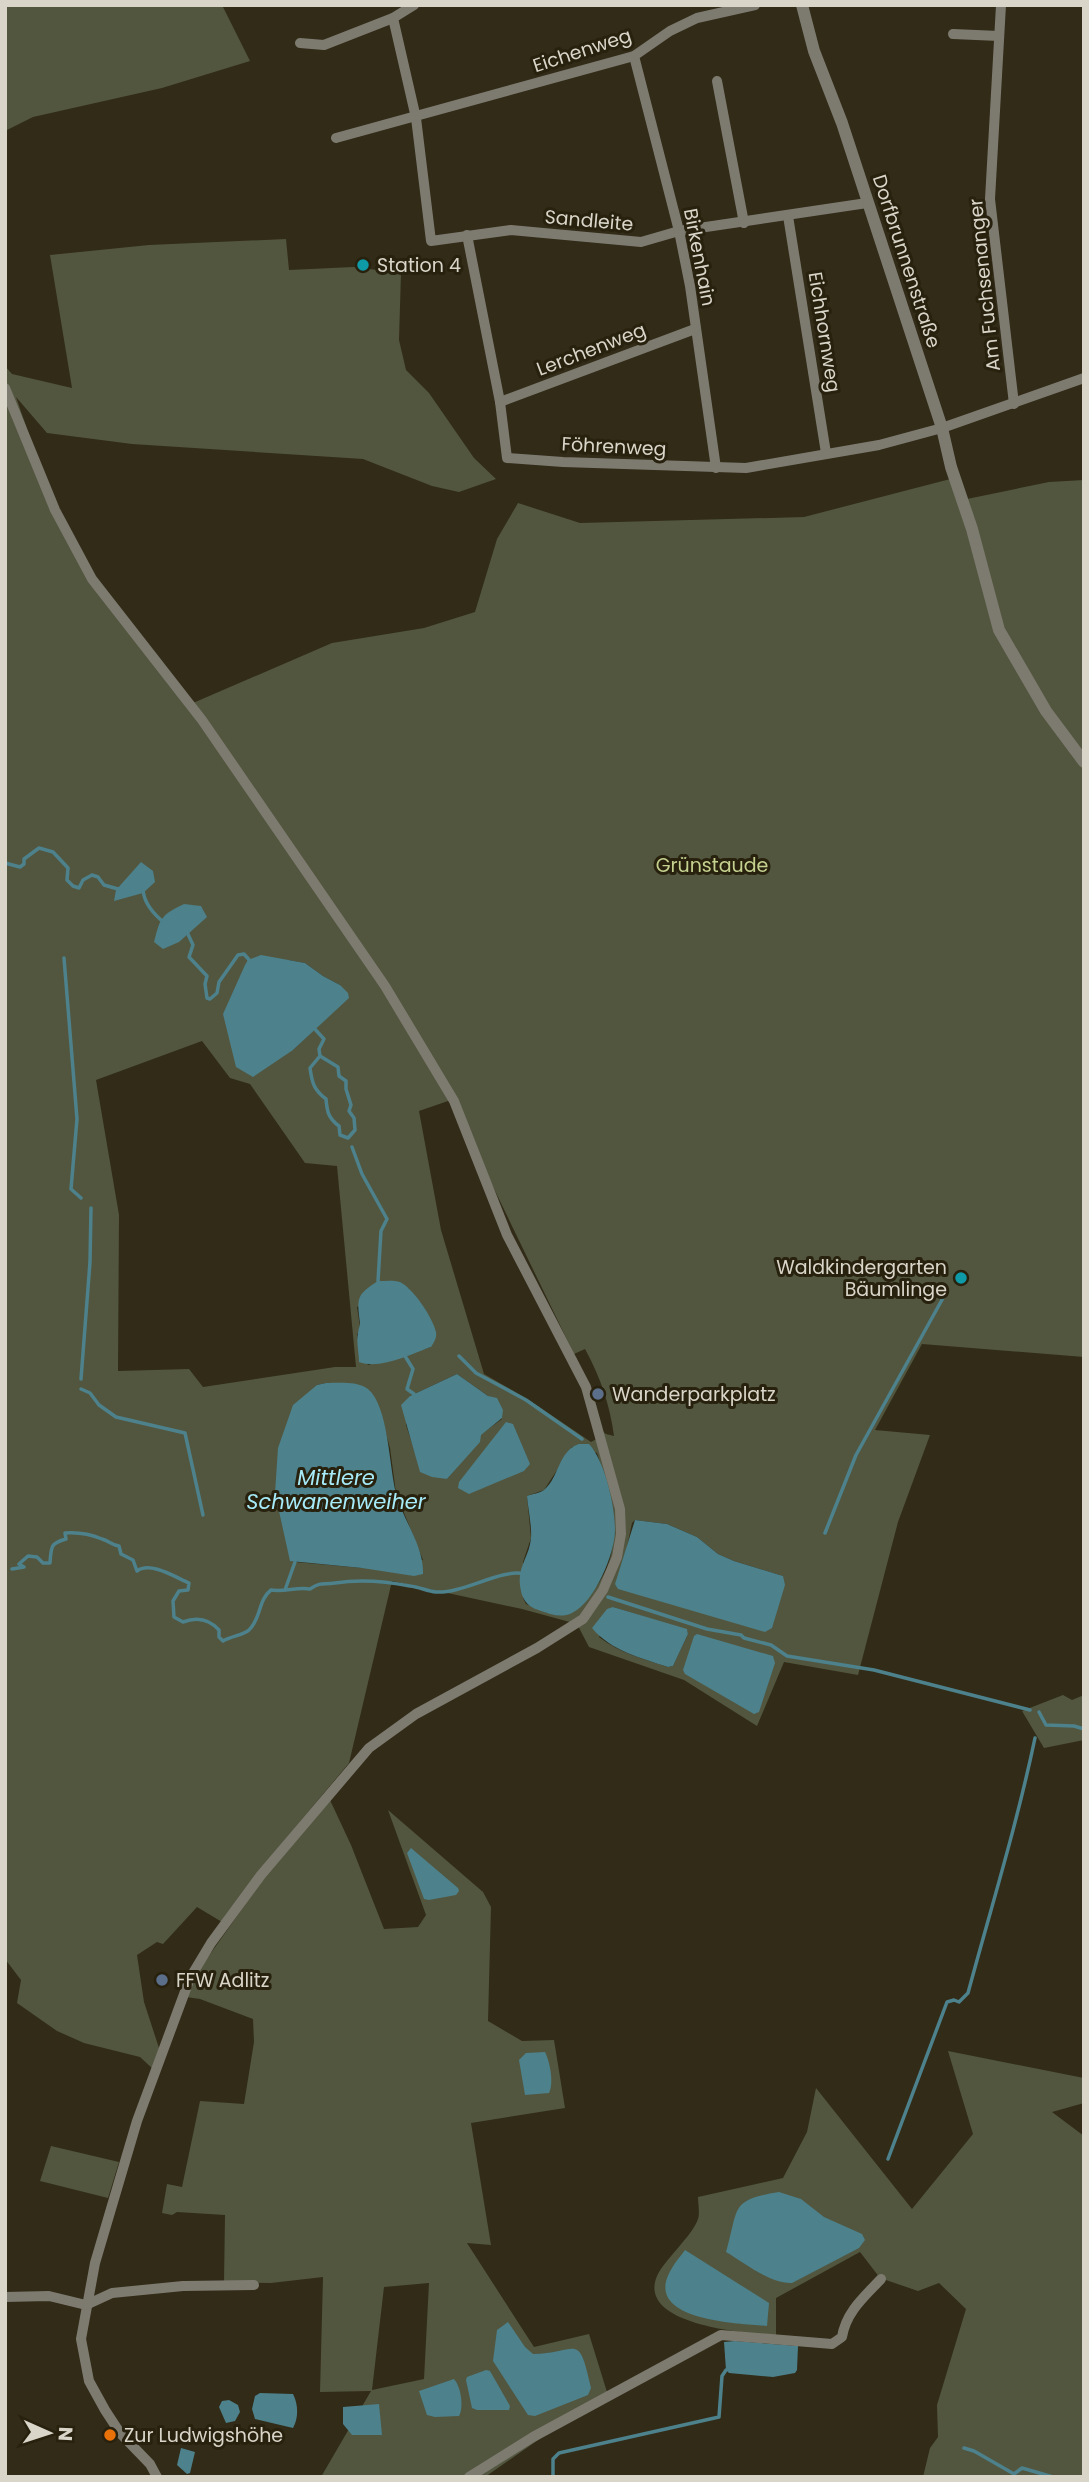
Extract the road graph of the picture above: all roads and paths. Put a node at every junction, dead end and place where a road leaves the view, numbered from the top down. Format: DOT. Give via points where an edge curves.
graph roads {
  1 [pos="414,5"];
  2 [pos="755,5"];
  3 [pos="802,5"];
  4 [pos="1001,5"];
  5 [pos="393,18"];
  6 [pos="953,34"];
  7 [pos="999,36"];
  8 [pos="300,43"];
  9 [pos="634,55"];
  10 [pos="718,81"];
  11 [pos="416,118"];
  12 [pos="336,138"];
  13 [pos="867,203"];
  14 [pos="788,216"];
  15 [pos="744,223"];
  16 [pos="679,231"];
  17 [pos="467,235"];
  18 [pos="695,329"];
  19 [pos="1084,378"];
  20 [pos="5,388"];
  21 [pos="500,402"];
  22 [pos="1014,404"];
  23 [pos="942,428"];
  24 [pos="826,453"];
  25 [pos="716,468"];
  26 [pos="1084,762"];
  27 [pos="881,2279"];
  28 [pos="254,2286"];
  29 [pos="5,2297"];
  30 [pos="86,2305"];
  31 [pos="157,2477"];
  32 [pos="469,2477"];
  1 -- 5 [label="street"];
  2 -- 9 [label="street, Eichenweg" via="697,18"];
  3 -- 13 [label="street, Dorfbrunnenstraße"];
  4 -- 7 [label="street, Am Fuchsenanger"];
  5 -- 8 [label="street" via="324,45"];
  5 -- 11 [label="street"];
  6 -- 7 [label="street"];
  7 -- 22 [label="street, Am Fuchsenanger" via="990,199"];
  9 -- 11 [label="street, Eichenweg"];
  9 -- 16 [label="street, Birkenhain"];
  10 -- 15 [label="street"];
  11 -- 12 [label="street, Eichenweg"];
  11 -- 17 [label="street, Sandleite" via="430,241"];
  13 -- 14 [label="street, Sandleite"];
  13 -- 23 [label="street, Dorfbrunnenstraße"];
  14 -- 15 [label="street, Sandleite"];
  14 -- 24 [label="street, Eichhornweg"];
  15 -- 16 [label="street, Sandleite"];
  16 -- 17 [label="street, Sandleite" via="641,242 511,230"];
  16 -- 18 [label="street, Birkenhain"];
  17 -- 21 [label="street, Föhrenweg"];
  18 -- 21 [label="street, Lerchenweg"];
  18 -- 25 [label="street, Birkenhain"];
  19 -- 22 [label="street, Föhrenweg"];
  20 -- 30 [label="street" via="55,510 92,579 202,720 385,986 454,1101 507,1235 586,1388 621,1522 610,1576 583,1619 416,1714 369,1748 261,1875 211,1943 190,1979 136,2121"];
  21 -- 25 [label="street, Föhrenweg" via="507,458"];
  22 -- 23 [label="street, Föhrenweg"];
  23 -- 24 [label="street, Föhrenweg"];
  23 -- 26 [label="street, Dorfbrunnenstraße" via="999,630 1046,711"];
  24 -- 25 [label="street, Föhrenweg" via="746,468"];
  27 -- 32 [label="street" via="858,2303 845,2321 842,2337 832,2344 720,2335"];
  28 -- 30 [label="street" via="112,2293"];
  29 -- 30 [label="street" via="50,2296"];
  30 -- 31 [label="street" via="81,2339 89,2381 120,2433"];
}
